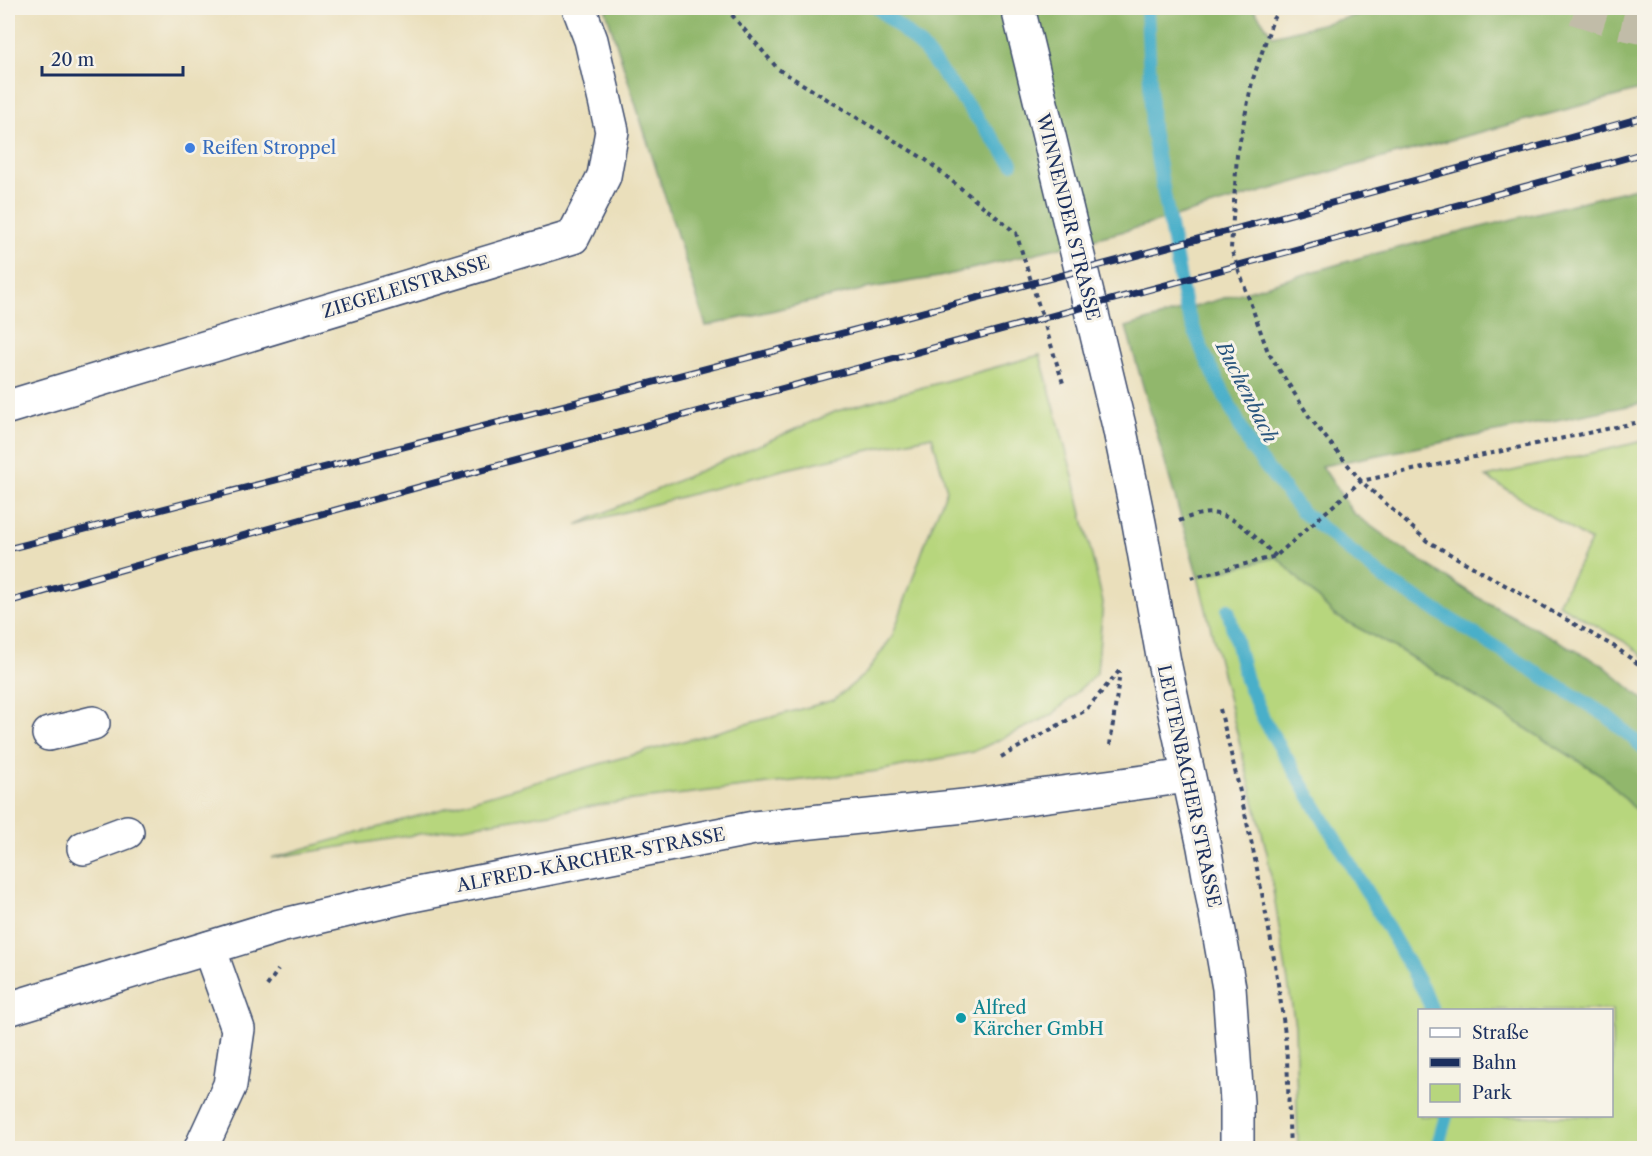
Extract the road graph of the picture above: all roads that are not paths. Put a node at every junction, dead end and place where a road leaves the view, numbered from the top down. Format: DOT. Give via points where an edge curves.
graph roads {
  1 [pos="579,8"];
  2 [pos="1018,8"];
  3 [pos="8,407"];
  4 [pos="1119,426"];
  5 [pos="93,723"];
  6 [pos="49,734"];
  7 [pos="1188,776"];
  8 [pos="127,832"];
  9 [pos="84,848"];
  10 [pos="209,948"];
  11 [pos="8,1009"];
  12 [pos="201,1149"];
  13 [pos="1237,1149"];
  1 -- 3 [label="street, ZIEGELEISTRASSE" via="591,40 612,131 604,176 573,237"];
  2 -- 4 [label="street, WINNENDER STRASSE"];
  4 -- 7 [label="street, LEUTENBACHER STRASSE"];
  5 -- 6 [label="street"];
  7 -- 10 [label="street, ALFRED-KÄRCHER-STRASSE" via="974,805 754,828 407,896 280,926"];
  7 -- 13 [label="street, LEUTENBACHER STRASSE" via="1229,988"];
  8 -- 9 [label="street"];
  10 -- 11 [label="street, ALFRED-KÄRCHER-STRASSE"];
  10 -- 12 [label="street" via="238,1029 230,1085"];
}
